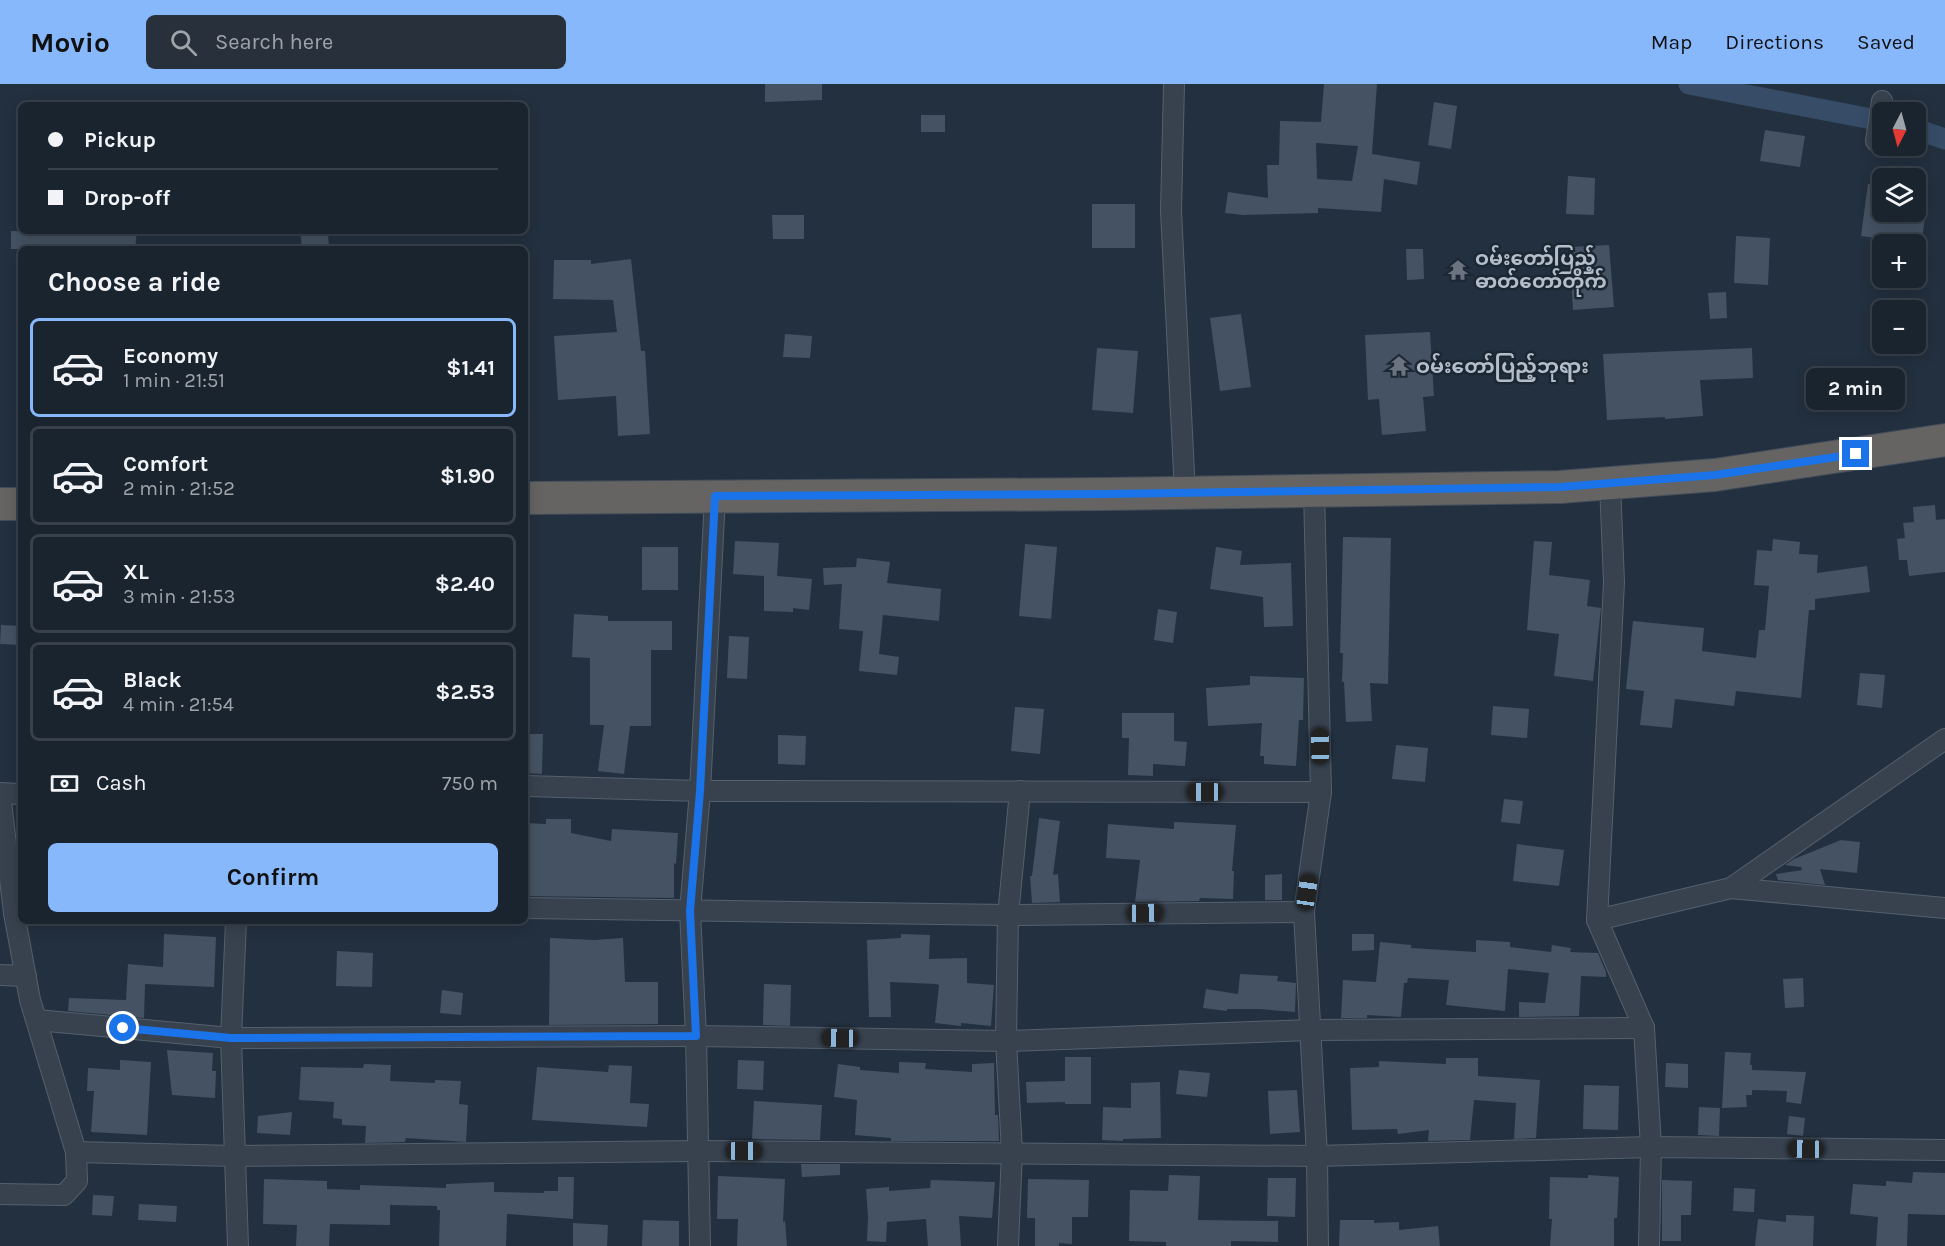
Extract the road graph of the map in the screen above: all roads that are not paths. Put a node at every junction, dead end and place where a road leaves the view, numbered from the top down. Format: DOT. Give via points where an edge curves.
graph roads {
  1 [pos="1174,84"];
  2 [pos="1945,440"];
  3 [pos="1610,484"];
  4 [pos="1314,490"];
  5 [pos="1185,493"];
  6 [pos="715,496"];
  7 [pos="528,498"];
  8 [pos="0,504"];
  9 [pos="18,504"];
  10 [pos="1945,739"];
  11 [pos="528,786"];
  12 [pos="700,791"];
  13 [pos="1020,791"];
  14 [pos="0,792"];
  15 [pos="1321,792"];
  16 [pos="18,794"];
  17 [pos="1731,888"];
  18 [pos="528,908"];
  19 [pos="1945,908"];
  20 [pos="690,911"];
  21 [pos="1304,912"];
  22 [pos="17,913"];
  23 [pos="1008,915"];
  24 [pos="1597,920"];
  25 [pos="19,924"];
  26 [pos="236,924"];
  27 [pos="0,975"];
  28 [pos="26,976"];
  29 [pos="37,1020"];
  30 [pos="1644,1028"];
  31 [pos="1310,1030"];
  32 [pos="696,1036"];
  33 [pos="231,1038"];
  34 [pos="1006,1041"];
  35 [pos="1651,1147"];
  36 [pos="1945,1150"];
  37 [pos="699,1151"];
  38 [pos="76,1152"];
  39 [pos="1012,1152"];
  40 [pos="234,1156"];
  41 [pos="1317,1156"];
  42 [pos="0,1194"];
  43 [pos="238,1246"];
  44 [pos="700,1246"];
  45 [pos="1008,1246"];
  46 [pos="1318,1246"];
  47 [pos="1649,1246"];
  1 -- 5 [label="street" via="1171,211"];
  2 -- 3 [label="highway" via="1715,475"];
  3 -- 4 [label="highway"];
  3 -- 24 [label="street" via="1614,582"];
  4 -- 5 [label="highway"];
  4 -- 15 [label="street"];
  5 -- 6 [label="highway"];
  6 -- 7 [label="highway"];
  6 -- 12 [label="street"];
  8 -- 9 [label="highway"];
  10 -- 17 [label="street"];
  11 -- 12 [label="street"];
  12 -- 13 [label="street"];
  12 -- 20 [label="street"];
  13 -- 15 [label="street"];
  13 -- 23 [label="street"];
  14 -- 16 [label="street"];
  14 -- 22 [label="street"];
  15 -- 21 [label="street"];
  17 -- 19 [label="street"];
  17 -- 24 [label="street"];
  18 -- 20 [label="street"];
  20 -- 23 [label="street"];
  20 -- 32 [label="street"];
  21 -- 23 [label="street"];
  21 -- 31 [label="street"];
  23 -- 34 [label="street"];
  24 -- 30 [label="street"];
  25 -- 28 [label="street"];
  26 -- 33 [label="street"];
  27 -- 28 [label="street"];
  28 -- 29 [label="street"];
  29 -- 33 [label="street"];
  29 -- 38 [label="street"];
  30 -- 31 [label="street"];
  30 -- 35 [label="street"];
  31 -- 34 [label="street"];
  31 -- 41 [label="street"];
  32 -- 33 [label="street"];
  32 -- 34 [label="street"];
  32 -- 37 [label="street"];
  33 -- 40 [label="street"];
  34 -- 39 [label="street"];
  35 -- 36 [label="street"];
  35 -- 41 [label="street"];
  35 -- 47 [label="street"];
  37 -- 39 [label="street"];
  37 -- 40 [label="street"];
  37 -- 44 [label="street"];
  38 -- 40 [label="street"];
  38 -- 42 [label="street" via="77,1181 64,1195"];
  39 -- 41 [label="street"];
  39 -- 45 [label="street"];
  40 -- 43 [label="street"];
  41 -- 46 [label="street"];
}
